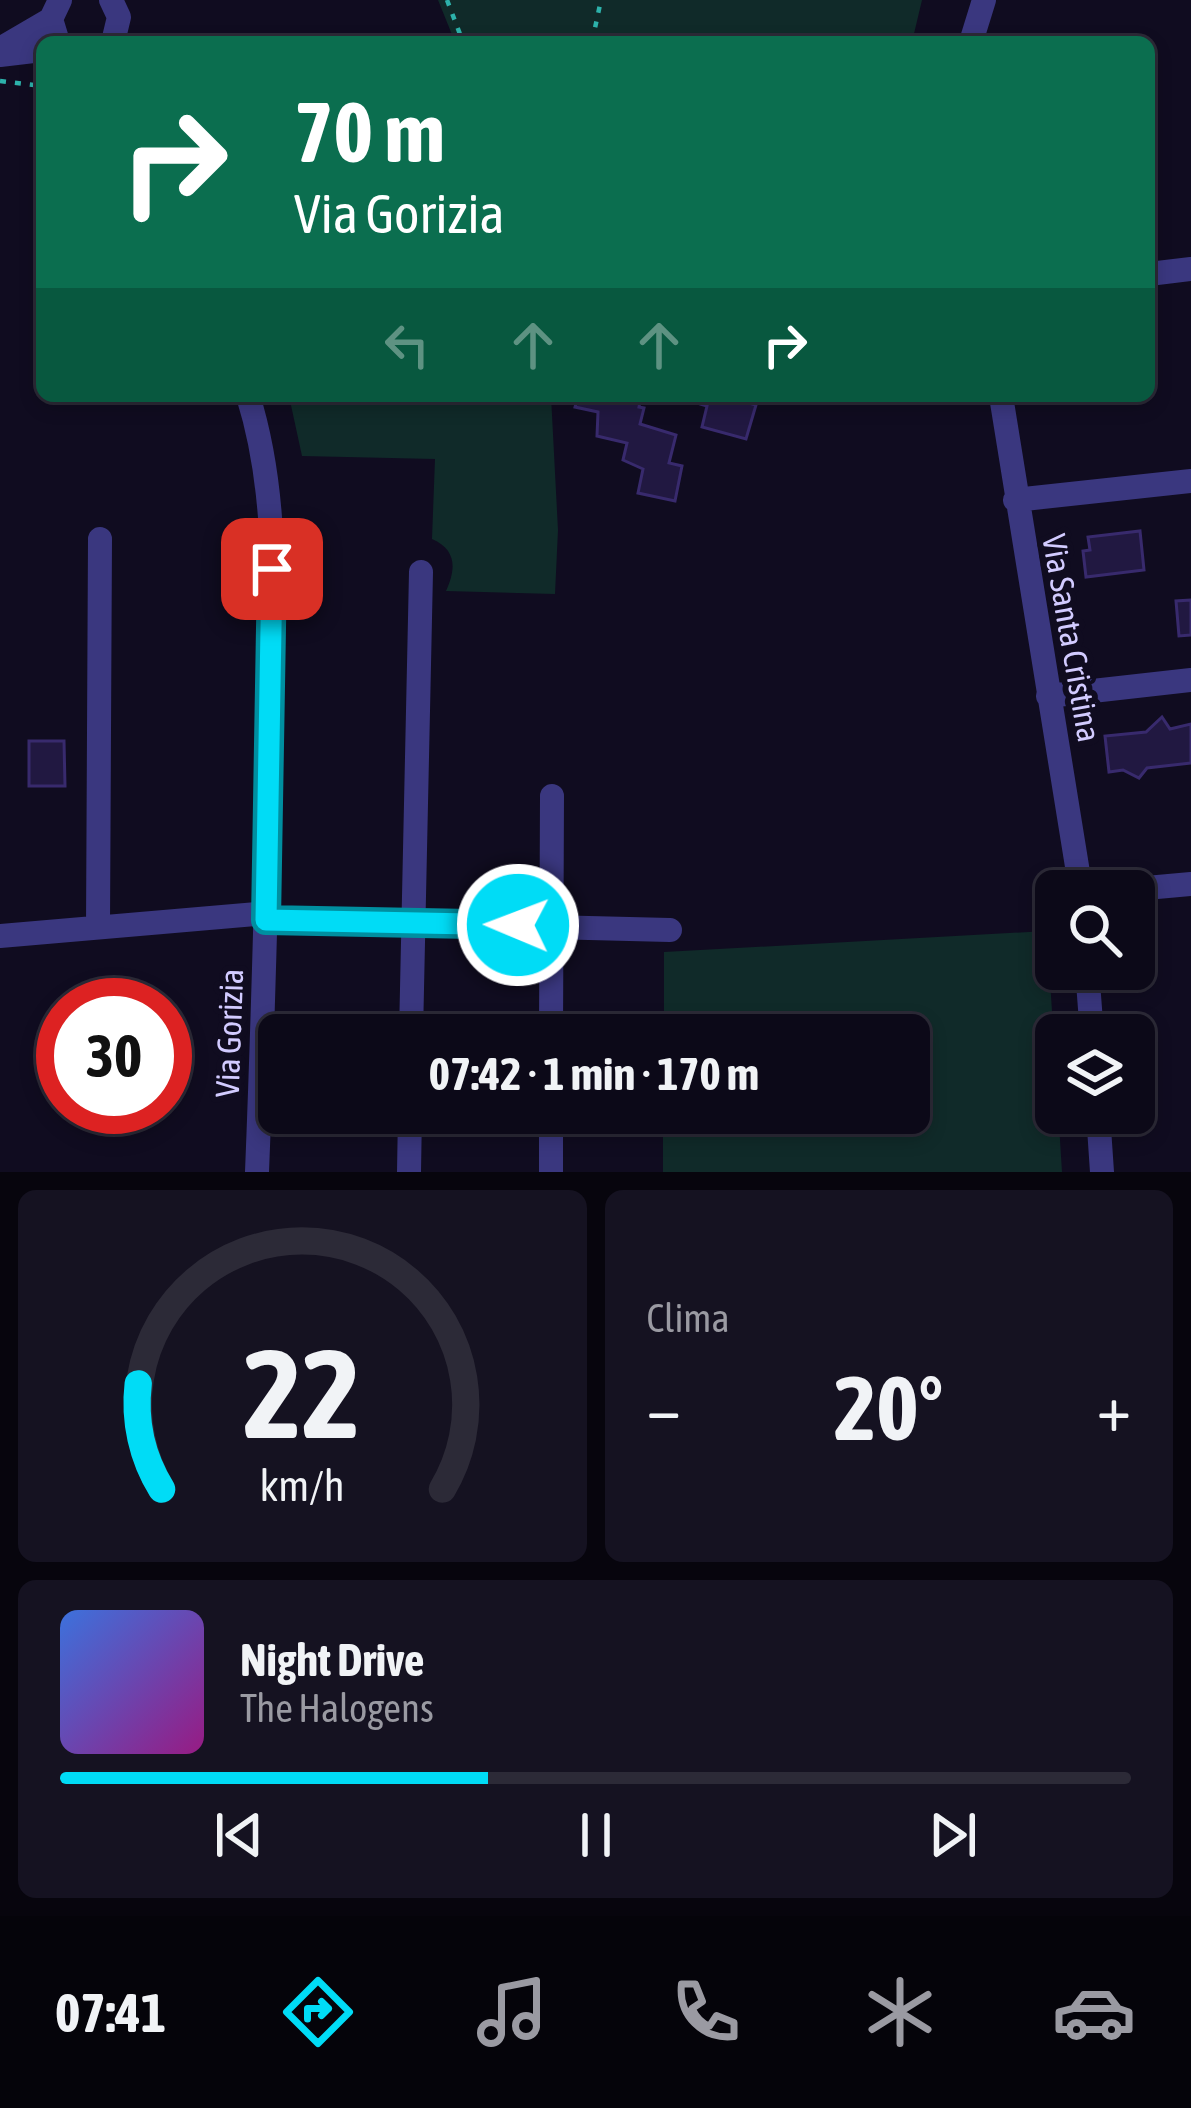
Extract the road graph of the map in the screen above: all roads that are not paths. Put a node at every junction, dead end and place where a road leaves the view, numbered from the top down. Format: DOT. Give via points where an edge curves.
graph roads {
  1 [pos="984,0"];
  2 [pos="56,20"];
  3 [pos="973,36"];
  4 [pos="36,50"];
  5 [pos="0,52"];
  6 [pos="1191,269"];
  7 [pos="1155,273"];
  8 [pos="250,402"];
  9 [pos="1001,402"];
  10 [pos="1191,481"];
  11 [pos="1016,500"];
  12 [pos="100,539"];
  13 [pos="422,572"];
  14 [pos="1191,680"];
  15 [pos="1048,696"];
  16 [pos="552,796"];
  17 [pos="1077,870"];
  18 [pos="1191,884"];
  19 [pos="1155,887"];
  20 [pos="267,916"];
  21 [pos="414,923"];
  22 [pos="98,926"];
  23 [pos="551,926"];
  24 [pos="670,929"];
  25 [pos="0,936"];
  26 [pos="412,1014"];
  27 [pos="551,1014"];
  28 [pos="410,1134"];
  29 [pos="551,1134"];
  30 [pos="1099,1134"];
  31 [pos="257,1172"];
  32 [pos="409,1172"];
  33 [pos="551,1172"];
  34 [pos="1102,1172"];
  1 -- 3 [label="street"];
  2 -- 5 [label="street"];
  4 -- 5 [label="street"];
  6 -- 7 [label="street"];
  8 -- 20 [label="street, Via Gorizia" via="266,458 272,569"];
  9 -- 11 [label="street, Via Santa Cristina"];
  10 -- 11 [label="street"];
  11 -- 15 [label="street, Via Santa Cristina"];
  12 -- 22 [label="street"];
  13 -- 21 [label="street"];
  14 -- 15 [label="street"];
  15 -- 17 [label="street, Via Santa Cristina"];
  16 -- 23 [label="street"];
  18 -- 19 [label="street"];
  20 -- 21 [label="street"];
  20 -- 22 [label="street"];
  20 -- 31 [label="street, Via Gorizia"];
  21 -- 23 [label="street"];
  21 -- 26 [label="street"];
  22 -- 25 [label="street"];
  23 -- 24 [label="street"];
  23 -- 27 [label="street"];
  28 -- 32 [label="street"];
  29 -- 33 [label="street"];
  30 -- 34 [label="street"];
}
